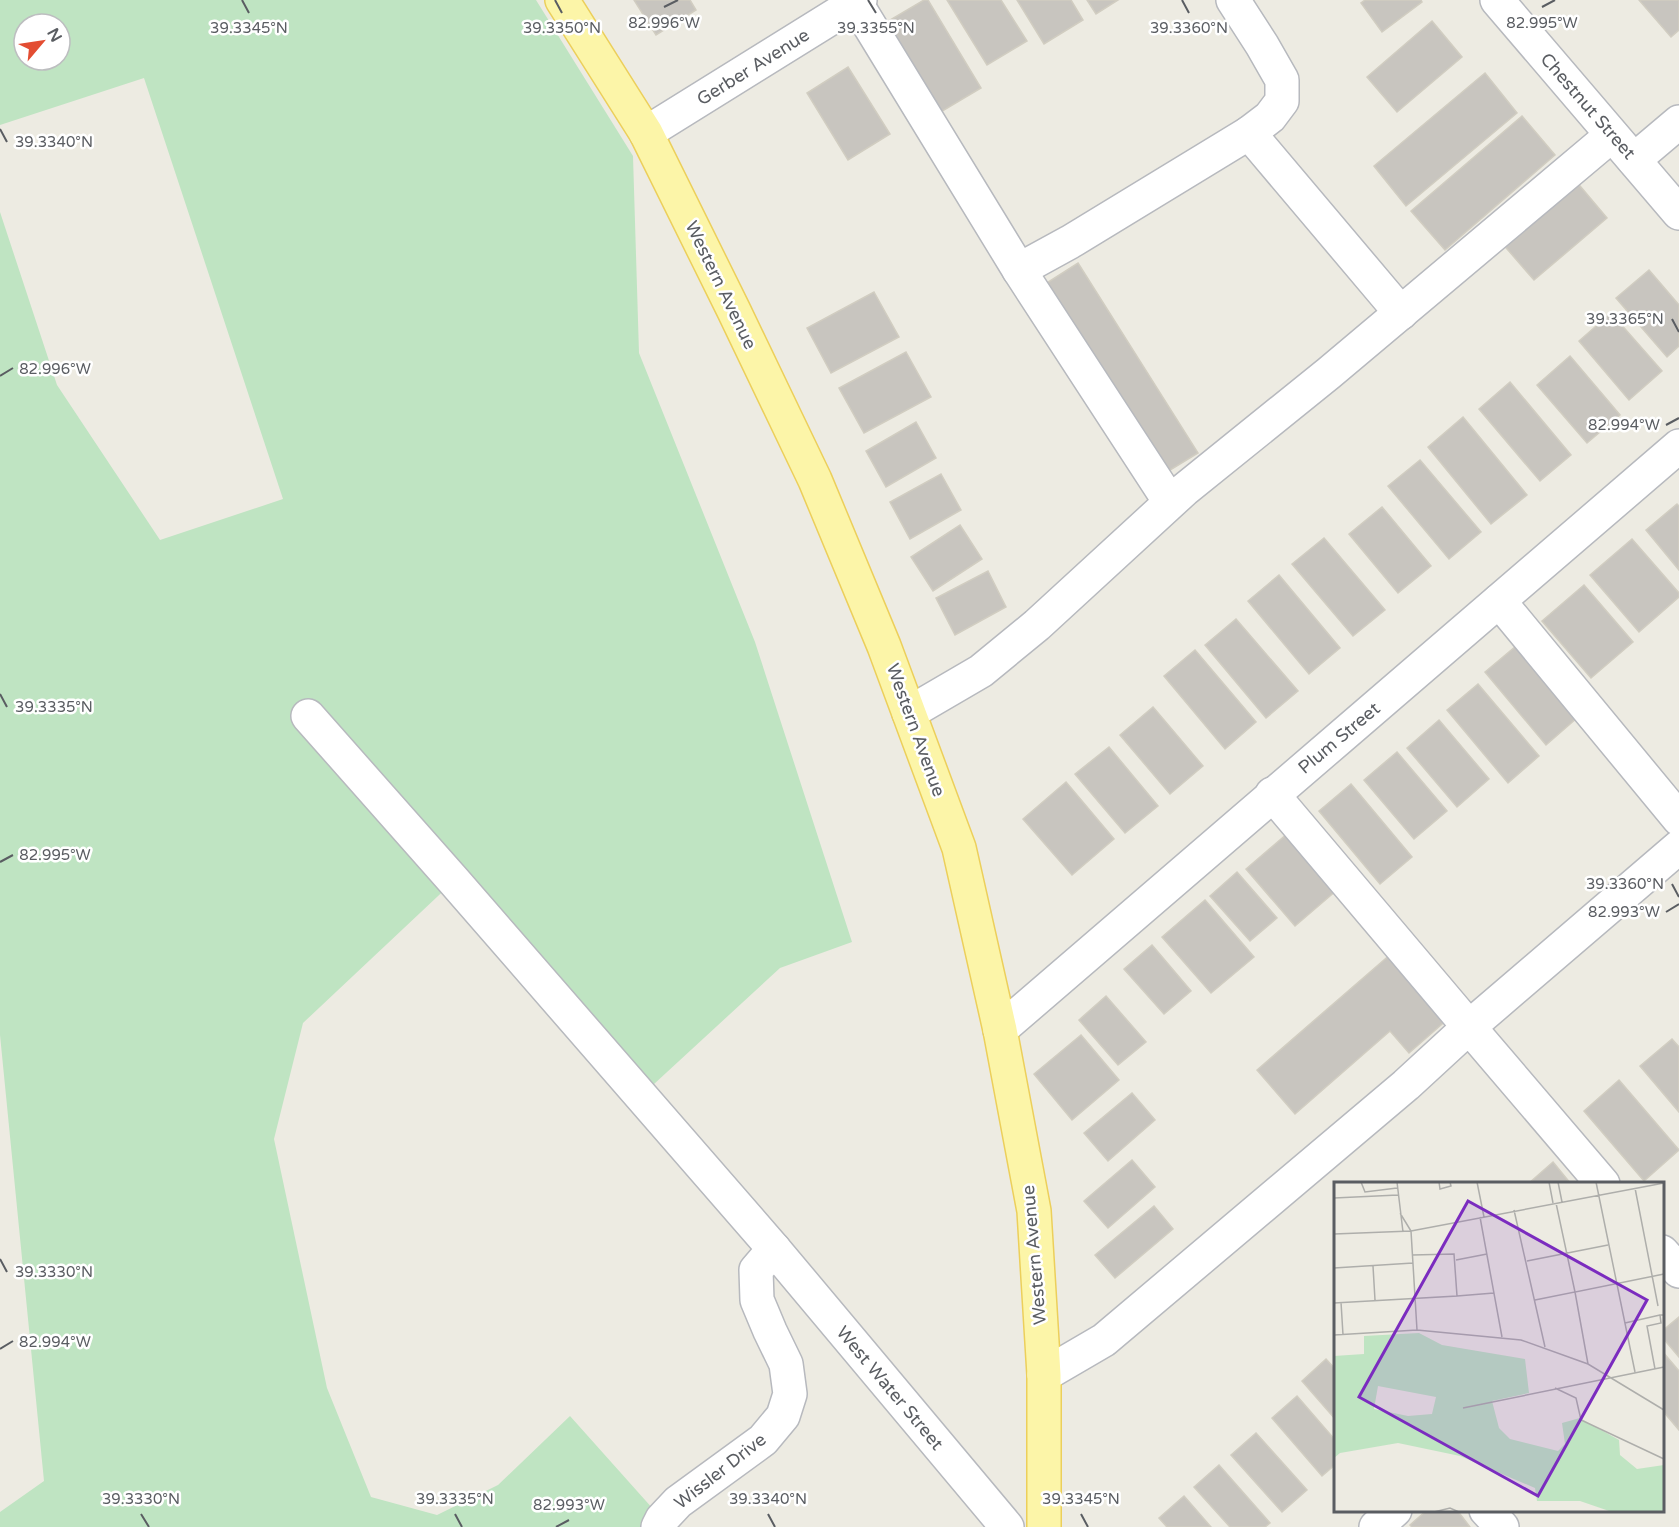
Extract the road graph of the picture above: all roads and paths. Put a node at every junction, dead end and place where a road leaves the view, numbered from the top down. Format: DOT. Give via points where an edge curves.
graph roads {
  1 [pos="562,0"];
  2 [pos="1233,0"];
  3 [pos="1497,0"];
  4 [pos="857,1"];
  5 [pos="1679,122"];
  6 [pos="646,133"];
  7 [pos="1249,133"];
  8 [pos="1612,135"];
  9 [pos="1634,160"];
  10 [pos="1679,213"];
  11 [pos="1020,270"];
  12 [pos="1401,313"];
  13 [pos="1679,446"];
  14 [pos="1170,502"];
  15 [pos="1499,601"];
  16 [pos="909,713"];
  17 [pos="308,716"];
  18 [pos="1272,794"];
  19 [pos="1679,819"];
  20 [pos="1679,847"];
  21 [pos="1469,1027"];
  22 [pos="1000,1030"];
  23 [pos="1601,1182"];
  24 [pos="774,1249"];
  25 [pos="1044,1375"];
  26 [pos="1393,1512"];
  27 [pos="1488,1512"];
  28 [pos="658,1527"];
  29 [pos="1007,1527"];
  30 [pos="1044,1527"];
  31 [pos="1376,1527"];
  32 [pos="1502,1527"];
  1 -- 6 [label="main road, Western Avenue"];
  2 -- 7 [label="street" via="1282,80 1282,101 1270,117"];
  3 -- 8 [label="street, Chestnut Street"];
  4 -- 6 [label="street, Gerber Avenue"];
  4 -- 11 [label="street"];
  5 -- 9 [label="street"];
  6 -- 16 [label="main road, Western Avenue" via="815,480"];
  7 -- 11 [label="street"];
  7 -- 12 [label="street"];
  8 -- 9 [label="street, Chestnut Street"];
  8 -- 12 [label="street"];
  9 -- 10 [label="street, Chestnut Street"];
  11 -- 14 [label="street"];
  12 -- 14 [label="street"];
  13 -- 15 [label="street, Plum Street"];
  14 -- 16 [label="street" via="1037,625 981,671"];
  15 -- 18 [label="street, Plum Street"];
  15 -- 19 [label="street"];
  16 -- 22 [label="main road, Western Avenue" via="959,848"];
  17 -- 24 [label="street, West Water Street"];
  18 -- 21 [label="street"];
  18 -- 22 [label="street, Plum Street"];
  20 -- 21 [label="street"];
  21 -- 23 [label="street"];
  21 -- 25 [label="street" via="1397,1093 1104,1340"];
  22 -- 25 [label="main road, Western Avenue" via="1034,1211"];
  24 -- 28 [label="street, Wissler Drive" via="756,1270 757,1300 786,1364 790,1394 783,1416 763,1440 678,1502"];
  24 -- 29 [label="street, West Water Street"];
  25 -- 30 [label="main road, Western Avenue"];
  26 -- 31 [label="street"];
  27 -- 32 [label="street"];
}
